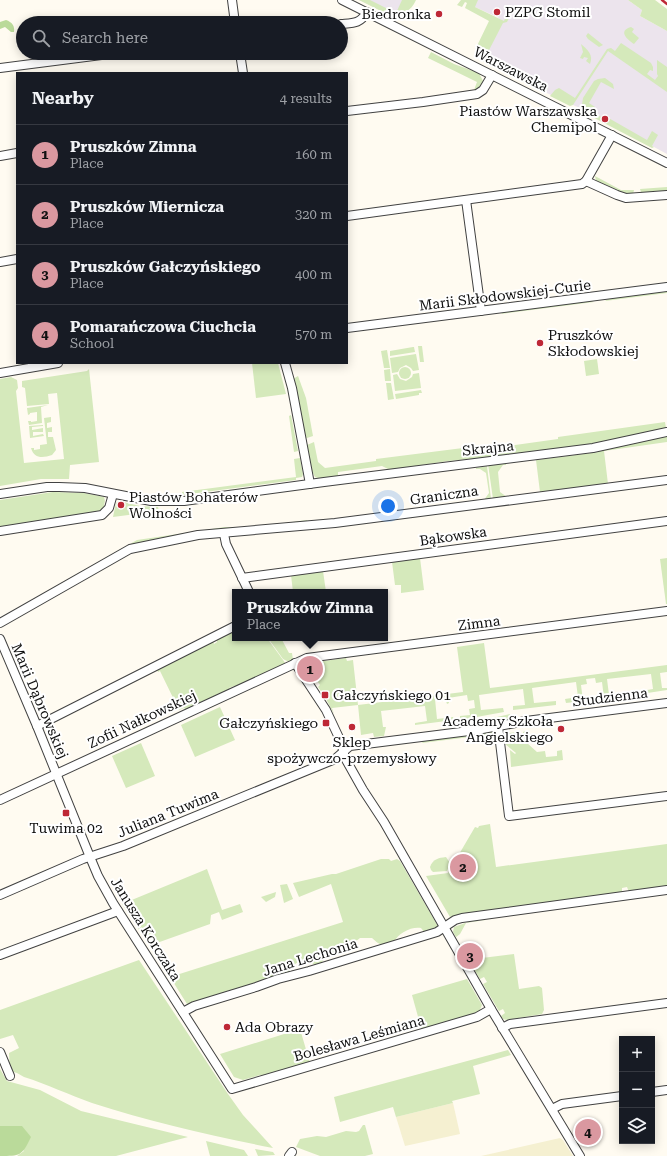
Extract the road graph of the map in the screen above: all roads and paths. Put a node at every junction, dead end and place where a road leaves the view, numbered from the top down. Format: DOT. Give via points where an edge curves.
graph roads {
  1 [pos="232,0"];
  2 [pos="342,0"];
  3 [pos="367,12"];
  4 [pos="234,16"];
  5 [pos="348,23"];
  6 [pos="62,60"];
  7 [pos="241,60"];
  8 [pos="0,68"];
  9 [pos="243,72"];
  10 [pos="492,74"];
  11 [pos="348,111"];
  12 [pos="612,135"];
  13 [pos="16,153"];
  14 [pos="0,156"];
  15 [pos="667,163"];
  16 [pos="586,181"];
  17 [pos="667,195"];
  18 [pos="466,200"];
  19 [pos="348,216"];
  20 [pos="16,259"];
  21 [pos="0,262"];
  22 [pos="667,287"];
  23 [pos="481,311"];
  24 [pos="348,328"];
  25 [pos="52,364"];
  26 [pos="285,364"];
  27 [pos="0,373"];
  28 [pos="667,432"];
  29 [pos="667,480"];
  30 [pos="310,484"];
  31 [pos="0,494"];
  32 [pos="113,494"];
  33 [pos="667,521"];
  34 [pos="0,531"];
  35 [pos="224,534"];
  36 [pos="242,578"];
  37 [pos="248,589"];
  38 [pos="667,611"];
  39 [pos="0,623"];
  40 [pos="232,628"];
  41 [pos="0,639"];
  42 [pos="295,663"];
  43 [pos="667,703"];
  44 [pos="37,726"];
  45 [pos="498,726"];
  46 [pos="344,751"];
  47 [pos="56,774"];
  48 [pos="667,796"];
  49 [pos="0,800"];
  50 [pos="90,857"];
  51 [pos="667,890"];
  52 [pos="0,895"];
  53 [pos="118,911"];
  54 [pos="444,927"];
  55 [pos="0,955"];
  56 [pos="667,1003"];
  57 [pos="491,1009"];
  58 [pos="183,1012"];
  59 [pos="502,1028"];
  60 [pos="0,1052"];
  61 [pos="10,1076"];
  62 [pos="232,1088"];
  63 [pos="667,1090"];
  64 [pos="655,1092"];
  65 [pos="619,1096"];
  66 [pos="552,1109"];
  67 [pos="580,1156"];
  1 -- 4 [label="street"];
  2 -- 3 [label="street, Warszawska"];
  3 -- 5 [label="street" via="360,21"];
  3 -- 10 [label="street, Warszawska"];
  6 -- 8 [label="street"];
  7 -- 9 [label="street"];
  10 -- 11 [label="street" via="483,90 477,94"];
  10 -- 12 [label="street, Warszawska"];
  12 -- 15 [label="street, Warszawska"];
  12 -- 16 [label="street"];
  13 -- 14 [label="street"];
  16 -- 17 [label="street" via="626,198"];
  16 -- 18 [label="street" via="580,185"];
  18 -- 19 [label="street"];
  18 -- 23 [label="street"];
  20 -- 21 [label="street"];
  22 -- 23 [label="street, Marii Skłodowskiej-Curie"];
  23 -- 24 [label="street, Marii Skłodowskiej-Curie"];
  25 -- 27 [label="street"];
  26 -- 30 [label="street"];
  28 -- 30 [label="street, Skrajna" via="593,448"];
  29 -- 35 [label="street, Graniczna" via="335,523"];
  30 -- 32 [label="street, Skrajna" via="172,502"];
  31 -- 32 [label="street, Skrajna" via="59,486"];
  32 -- 34 [label="street" via="109,508 102,515"];
  33 -- 36 [label="street, Bąkowska"];
  35 -- 36 [label="street"];
  35 -- 39 [label="street, Graniczna" via="198,535 130,549"];
  36 -- 37 [label="street"];
  38 -- 42 [label="street, Zimna" via="309,657"];
  40 -- 44 [label="street"];
  41 -- 44 [label="street, Marii Dąbrowskiej"];
  42 -- 46 [label="street" via="326,710"];
  42 -- 47 [label="street, Zofii Nałkowskiej"];
  43 -- 45 [label="street, Studzienna"];
  44 -- 47 [label="street, Marii Dąbrowskiej"];
  45 -- 46 [label="street, Studzienna" via="351,746"];
  45 -- 48 [label="street" via="509,816"];
  46 -- 50 [label="street, Juliana Tuwima" via="335,759 123,846"];
  46 -- 54 [label="street" via="362,790 384,822"];
  47 -- 49 [label="street, Zofii Nałkowskiej"];
  47 -- 50 [label="street, Janusza Korczaka"];
  50 -- 52 [label="street, Juliana Tuwima"];
  50 -- 53 [label="street, Janusza Korczaka"];
  51 -- 54 [label="street, Jana Lechonia" via="467,917"];
  53 -- 55 [label="street"];
  53 -- 58 [label="street, Janusza Korczaka"];
  54 -- 57 [label="street"];
  54 -- 58 [label="street, Jana Lechonia" via="437,932 278,978"];
  56 -- 59 [label="street" via="510,1024"];
  57 -- 59 [label="street"];
  57 -- 62 [label="street, Bolesława Leśmiana" via="477,1017"];
  58 -- 62 [label="street, Janusza Korczaka"];
  59 -- 66 [label="street"];
  60 -- 61 [label="street"];
  63 -- 64 [label="street"];
  65 -- 66 [label="street" via="562,1104"];
  66 -- 67 [label="street"];
}
